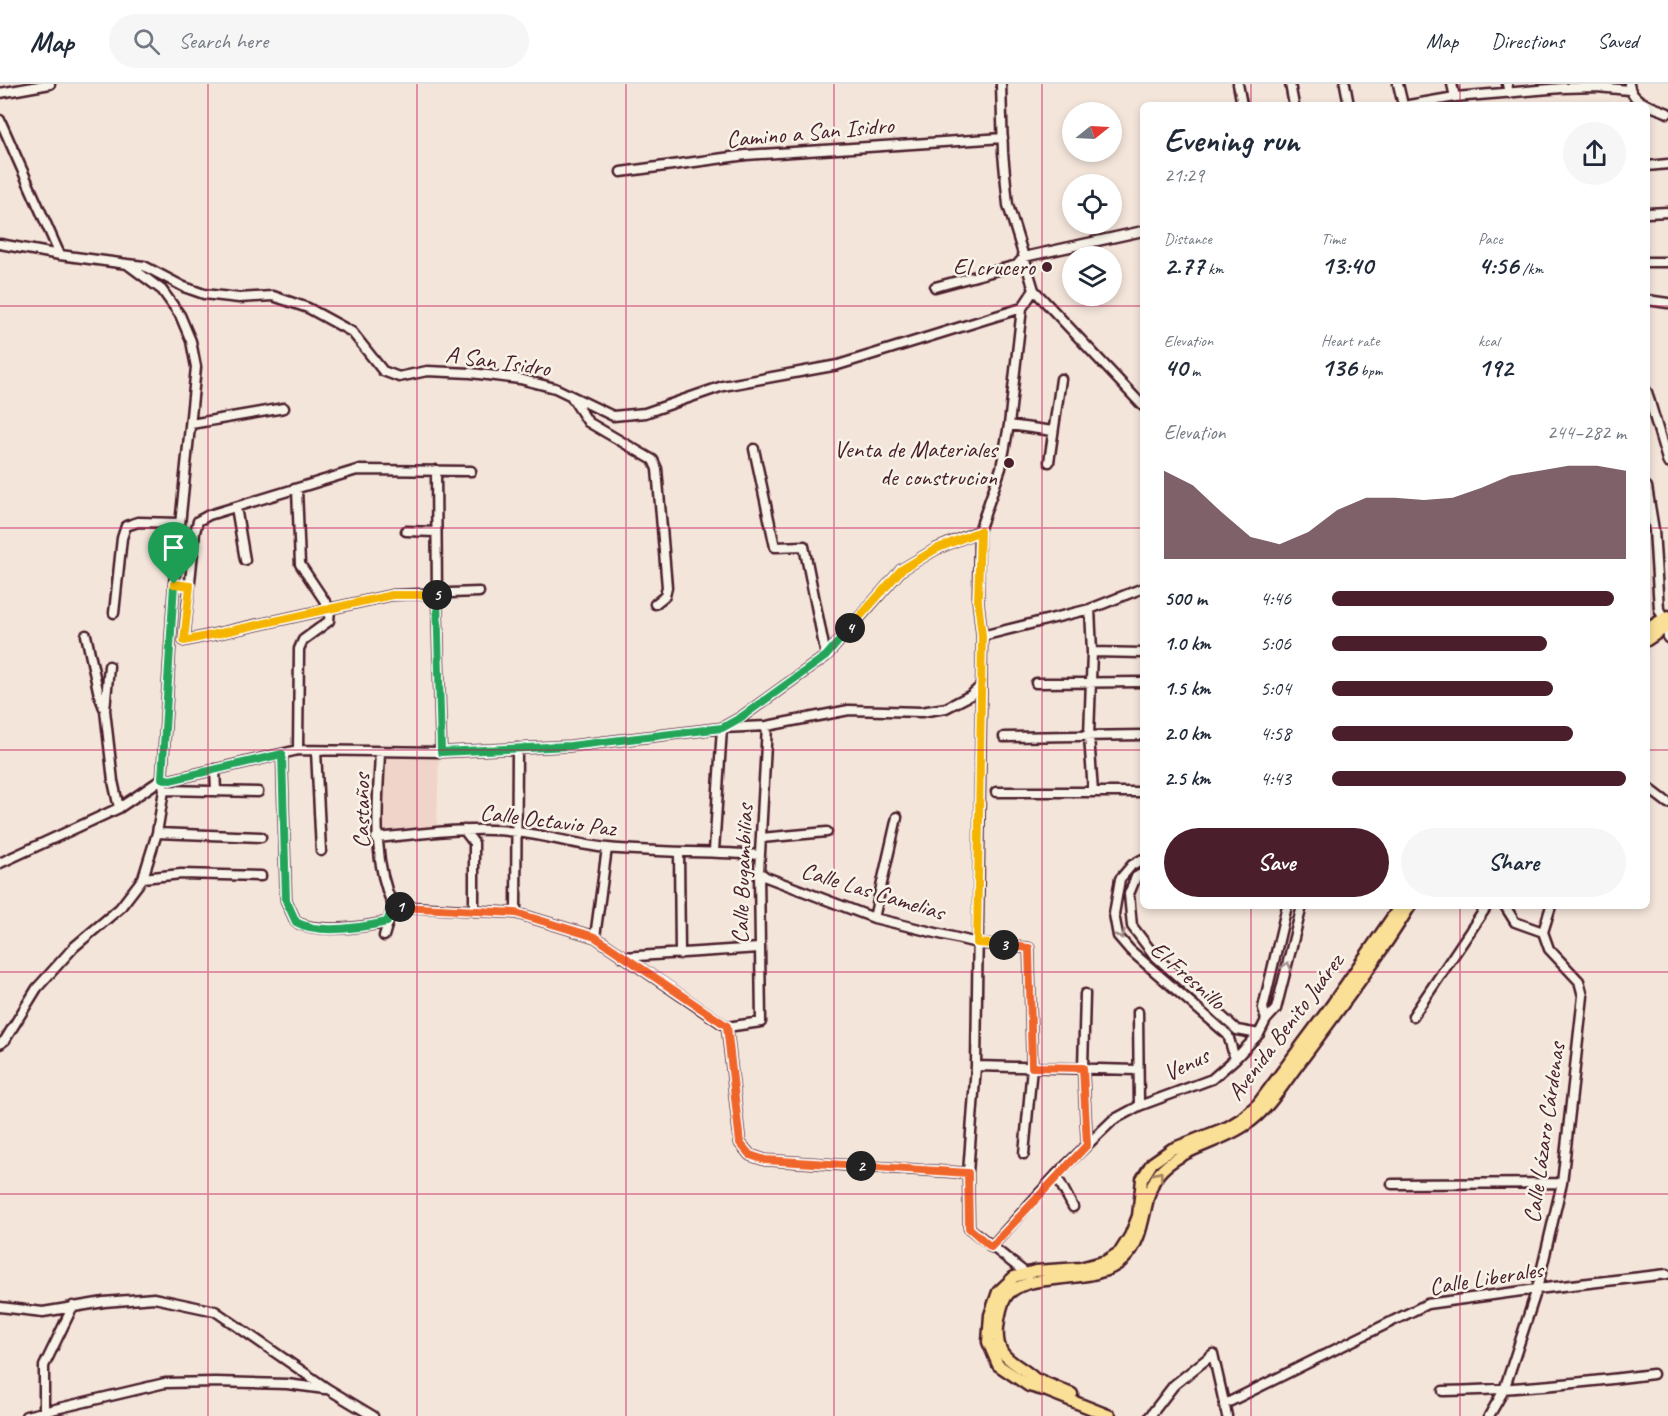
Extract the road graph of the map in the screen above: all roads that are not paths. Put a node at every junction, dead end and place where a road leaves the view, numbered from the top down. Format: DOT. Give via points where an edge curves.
graph roads {
  1 [pos="50,84"];
  2 [pos="1001,84"];
  3 [pos="1238,84"];
  4 [pos="1290,84"];
  5 [pos="1344,84"];
  6 [pos="1398,84"];
  7 [pos="1452,84"];
  8 [pos="1561,86"];
  9 [pos="1629,87"];
  10 [pos="1508,88"];
  11 [pos="0,93"];
  12 [pos="1455,97"];
  13 [pos="1241,102"];
  14 [pos="1293,102"];
  15 [pos="1348,102"];
  16 [pos="1402,102"];
  17 [pos="1426,102"];
  18 [pos="1643,102"];
  19 [pos="1650,105"];
  20 [pos="1668,112"];
  21 [pos="0,120"];
  22 [pos="1003,138"];
  23 [pos="1668,164"];
  24 [pos="1650,166"];
  25 [pos="621,172"];
  26 [pos="1668,212"];
  27 [pos="1650,213"];
  28 [pos="1140,232"];
  29 [pos="0,244"];
  30 [pos="60,255"];
  31 [pos="1024,257"];
  32 [pos="1650,262"];
  33 [pos="1668,262"];
  34 [pos="127,264"];
  35 [pos="935,287"];
  36 [pos="1034,290"];
  37 [pos="1650,300"];
  38 [pos="1668,303"];
  39 [pos="1022,308"];
  40 [pos="1061,379"];
  41 [pos="571,396"];
  42 [pos="1650,401"];
  43 [pos="1140,403"];
  44 [pos="284,408"];
  45 [pos="191,424"];
  46 [pos="1009,424"];
  47 [pos="1053,431"];
  48 [pos="754,449"];
  49 [pos="1667,454"];
  50 [pos="1049,462"];
  51 [pos="1668,463"];
  52 [pos="436,470"];
  53 [pos="471,471"];
  54 [pos="297,489"];
  55 [pos="1650,505"];
  56 [pos="236,507"];
  57 [pos="179,523"];
  58 [pos="406,531"];
  59 [pos="980,531"];
  60 [pos="436,532"];
  61 [pos="245,560"];
  62 [pos="174,584"];
  63 [pos="190,586"];
  64 [pos="1140,589"];
  65 [pos="479,592"];
  66 [pos="437,595"];
  67 [pos="655,604"];
  68 [pos="330,609"];
  69 [pos="1090,609"];
  70 [pos="114,613"];
  71 [pos="1667,621"];
  72 [pos="1651,627"];
  73 [pos="86,635"];
  74 [pos="982,636"];
  75 [pos="1668,638"];
  76 [pos="1092,652"];
  77 [pos="1140,654"];
  78 [pos="826,656"];
  79 [pos="108,666"];
  80 [pos="1091,682"];
  81 [pos="1140,682"];
  82 [pos="1036,683"];
  83 [pos="981,686"];
  84 [pos="105,710"];
  85 [pos="767,726"];
  86 [pos="722,728"];
  87 [pos="1140,735"];
  88 [pos="1004,736"];
  89 [pos="1089,736"];
  90 [pos="517,748"];
  91 [pos="298,750"];
  92 [pos="316,751"];
  93 [pos="381,752"];
  94 [pos="441,752"];
  95 [pos="282,754"];
  96 [pos="215,769"];
  97 [pos="162,778"];
  98 [pos="1650,789"];
  99 [pos="164,790"];
  100 [pos="216,791"];
  101 [pos="258,792"];
  102 [pos="996,792"];
  103 [pos="1093,792"];
  104 [pos="1140,792"];
  105 [pos="1668,803"];
  106 [pos="119,808"];
  107 [pos="897,818"];
  108 [pos="464,830"];
  109 [pos="516,831"];
  110 [pos="827,832"];
  111 [pos="157,833"];
  112 [pos="261,837"];
  113 [pos="376,838"];
  114 [pos="761,838"];
  115 [pos="607,848"];
  116 [pos="321,851"];
  117 [pos="714,851"];
  118 [pos="679,852"];
  119 [pos="759,855"];
  120 [pos="1140,861"];
  121 [pos="0,863"];
  122 [pos="759,872"];
  123 [pos="1140,875"];
  124 [pos="261,876"];
  125 [pos="143,878"];
  126 [pos="1120,879"];
  127 [pos="1133,884"];
  128 [pos="393,906"];
  129 [pos="1286,909"];
  130 [pos="1301,909"];
  131 [pos="1407,909"];
  132 [pos="1485,909"];
  133 [pos="1507,909"];
  134 [pos="1550,909"];
  135 [pos="474,911"];
  136 [pos="516,913"];
  137 [pos="874,918"];
  138 [pos="387,922"];
  139 [pos="1543,932"];
  140 [pos="384,936"];
  141 [pos="595,937"];
  142 [pos="977,943"];
  143 [pos="759,948"];
  144 [pos="680,954"];
  145 [pos="623,957"];
  146 [pos="1084,994"];
  147 [pos="1138,1012"];
  148 [pos="1413,1016"];
  149 [pos="1266,1020"];
  150 [pos="727,1026"];
  151 [pos="1237,1030"];
  152 [pos="1259,1034"];
  153 [pos="1228,1037"];
  154 [pos="0,1044"];
  155 [pos="1235,1059"];
  156 [pos="976,1066"];
  157 [pos="1032,1067"];
  158 [pos="1083,1068"];
  159 [pos="1137,1070"];
  160 [pos="1139,1106"];
  161 [pos="1087,1145"];
  162 [pos="1024,1154"];
  163 [pos="968,1173"];
  164 [pos="1056,1176"];
  165 [pos="1562,1183"];
  166 [pos="1392,1184"];
  167 [pos="1073,1207"];
  168 [pos="991,1247"];
  169 [pos="1667,1274"];
  170 [pos="1030,1278"];
  171 [pos="1537,1289"];
  172 [pos="73,1306"];
  173 [pos="0,1307"];
  174 [pos="1653,1374"];
  175 [pos="1031,1382"];
  176 [pos="328,1389"];
  177 [pos="1504,1390"];
  178 [pos="1443,1391"];
  179 [pos="1225,1404"];
  180 [pos="44,1412"];
  181 [pos="26,1416"];
  182 [pos="373,1416"];
  183 [pos="1096,1416"];
  184 [pos="1110,1416"];
  185 [pos="1120,1416"];
  186 [pos="1150,1416"];
  187 [pos="1227,1416"];
  188 [pos="1489,1416"];
  1 -- 11 [label="street"];
  2 -- 22 [label="street"];
  3 -- 13 [label="street"];
  4 -- 14 [label="street"];
  5 -- 15 [label="street"];
  6 -- 16 [label="street"];
  7 -- 12 [label="street"];
  8 -- 9 [label="street"];
  8 -- 10 [label="street"];
  9 -- 18 [label="street"];
  10 -- 12 [label="street"];
  12 -- 17 [label="street"];
  19 -- 20 [label="street"];
  21 -- 30 [label="street"];
  22 -- 25 [label="street, Camino a San Isidro" via="746,155"];
  22 -- 31 [label="street" via="1008,206"];
  23 -- 24 [label="street"];
  26 -- 27 [label="street"];
  28 -- 31 [label="street"];
  29 -- 30 [label="street, A San Isidro"];
  30 -- 34 [label="street, A San Isidro"];
  31 -- 35 [label="street" via="1017,265"];
  31 -- 36 [label="street"];
  32 -- 33 [label="street"];
  34 -- 41 [label="street, A San Isidro" via="144,266 204,294 273,296 308,308 352,332 383,370 399,377 427,371 480,374 520,379"];
  34 -- 45 [label="street" via="162,290 180,315 191,341 196,367"];
  36 -- 39 [label="street"];
  36 -- 43 [label="street"];
  37 -- 38 [label="street"];
  39 -- 41 [label="street, A San Isidro" via="838,365 723,386 645,413 613,416"];
  39 -- 46 [label="street"];
  40 -- 47 [label="street"];
  41 -- 67 [label="street" via="588,422 653,460 657,469 667,587 665,596"];
  42 -- 49 [label="street"];
  44 -- 45 [label="street"];
  45 -- 57 [label="street"];
  46 -- 47 [label="street"];
  46 -- 59 [label="street" via="1001,468"];
  47 -- 50 [label="street"];
  48 -- 78 [label="street" via="774,547 804,546"];
  49 -- 51 [label="street"];
  52 -- 53 [label="street"];
  52 -- 54 [label="street" via="357,470"];
  52 -- 60 [label="street"];
  54 -- 56 [label="street"];
  54 -- 68 [label="street" via="300,564"];
  55 -- 71 [label="street" via="1659,609"];
  56 -- 61 [label="street"];
  56 -- 63 [label="street" via="198,521"];
  57 -- 62 [label="street"];
  57 -- 70 [label="street" via="138,522 126,526"];
  58 -- 60 [label="street"];
  59 -- 74 [label="street" via="978,601"];
  59 -- 78 [label="street" via="936,549 901,570"];
  60 -- 66 [label="street"];
  62 -- 63 [label="street"];
  62 -- 97 [label="street"];
  63 -- 68 [label="street" via="184,641"];
  64 -- 69 [label="street"];
  65 -- 66 [label="street"];
  66 -- 68 [label="street" via="392,595"];
  66 -- 94 [label="street"];
  68 -- 91 [label="street" via="329,621 303,640 299,649"];
  69 -- 74 [label="street"];
  69 -- 76 [label="street"];
  71 -- 72 [label="main road"];
  71 -- 75 [label="street"];
  73 -- 84 [label="street"];
  74 -- 83 [label="street"];
  76 -- 77 [label="street"];
  76 -- 80 [label="street"];
  78 -- 86 [label="street"];
  79 -- 84 [label="street"];
  80 -- 81 [label="street"];
  80 -- 82 [label="street"];
  80 -- 89 [label="street"];
  83 -- 85 [label="street" via="946,708 921,712 849,710"];
  83 -- 142 [label="street"];
  84 -- 106 [label="street"];
  85 -- 86 [label="street"];
  85 -- 114 [label="street, Calle Bugambilias"];
  86 -- 90 [label="street" via="570,746"];
  86 -- 117 [label="street"];
  87 -- 89 [label="street"];
  88 -- 89 [label="street"];
  89 -- 103 [label="street"];
  90 -- 94 [label="street"];
  90 -- 109 [label="street"];
  91 -- 92 [label="street"];
  91 -- 95 [label="street"];
  92 -- 93 [label="street"];
  92 -- 116 [label="street"];
  93 -- 94 [label="street"];
  93 -- 113 [label="street, Castaños"];
  95 -- 96 [label="street"];
  95 -- 138 [label="street" via="286,900 296,922 326,928"];
  96 -- 97 [label="street" via="170,780"];
  96 -- 100 [label="street"];
  97 -- 99 [label="street"];
  97 -- 106 [label="street"];
  98 -- 105 [label="street"];
  99 -- 100 [label="street"];
  99 -- 111 [label="street"];
  100 -- 101 [label="street"];
  102 -- 103 [label="street"];
  103 -- 104 [label="street"];
  106 -- 121 [label="street"];
  107 -- 137 [label="street"];
  108 -- 109 [label="street, Calle Octavio Paz"];
  108 -- 113 [label="street, Calle Octavio Paz"];
  108 -- 135 [label="street" via="474,843"];
  109 -- 115 [label="street, Calle Octavio Paz"];
  109 -- 136 [label="street"];
  110 -- 114 [label="street"];
  111 -- 112 [label="street"];
  111 -- 125 [label="street"];
  113 -- 128 [label="street, Castaños"];
  114 -- 119 [label="street, Calle Bugambilias"];
  115 -- 118 [label="street, Calle Octavio Paz"];
  115 -- 141 [label="street"];
  117 -- 118 [label="street, Calle Octavio Paz"];
  117 -- 119 [label="street, Calle Octavio Paz"];
  118 -- 144 [label="street"];
  119 -- 122 [label="street, Calle Bugambilias"];
  120 -- 126 [label="street"];
  122 -- 137 [label="street, Calle Las Camelias"];
  122 -- 143 [label="street, Calle Bugambilias"];
  123 -- 127 [label="street"];
  124 -- 125 [label="street" via="182,874"];
  125 -- 154 [label="street" via="120,908 74,947 37,988"];
  126 -- 127 [label="street"];
  126 -- 153 [label="street, El Fresnillo, one-way" via="1114,914 1118,936"];
  127 -- 151 [label="street, El Fresnillo" via="1129,894 1132,926 1154,955"];
  128 -- 135 [label="street"];
  128 -- 138 [label="street"];
  129 -- 149 [label="street" via="1263,1008"];
  149 -- 130 [label="street, Venus, one-way" via="1276,1009"];
  131 -- 170 [label="main road, Avenida Benito Juárez" via="1340,1009 1266,1107 1248,1124 1162,1170 1148,1197 1138,1239 1124,1259 1080,1278"];
  132 -- 148 [label="street"];
  133 -- 139 [label="street" via="1515,922"];
  134 -- 139 [label="street"];
  135 -- 136 [label="street"];
  136 -- 141 [label="street"];
  137 -- 142 [label="street, Calle Las Camelias"];
  138 -- 140 [label="street"];
  139 -- 165 [label="street, Calle Lázaro Cárdenas" via="1549,949 1579,981 1583,996"];
  141 -- 145 [label="street"];
  142 -- 156 [label="street"];
  142 -- 157 [label="street, Calle Las Camelias" via="1029,948"];
  143 -- 144 [label="street"];
  143 -- 150 [label="street, Calle Bugambilias" via="761,1022"];
  144 -- 145 [label="street"];
  145 -- 150 [label="street"];
  146 -- 158 [label="street"];
  147 -- 159 [label="street"];
  149 -- 152 [label="street, Venus"];
  150 -- 163 [label="street" via="740,1143 750,1155 765,1160"];
  151 -- 152 [label="street, El Fresnillo"];
  151 -- 153 [label="street"];
  152 -- 155 [label="street, Venus"];
  153 -- 155 [label="street, El Fresnillo"];
  155 -- 160 [label="street, Venus" via="1212,1079"];
  156 -- 157 [label="street"];
  156 -- 163 [label="street"];
  157 -- 158 [label="street"];
  157 -- 162 [label="street"];
  158 -- 159 [label="street"];
  158 -- 161 [label="street"];
  159 -- 160 [label="street"];
  160 -- 161 [label="street, Venus" via="1113,1120"];
  161 -- 164 [label="street, Venus"];
  163 -- 168 [label="street" via="969,1228"];
  164 -- 167 [label="street"];
  164 -- 168 [label="street, Venus"];
  165 -- 166 [label="street"];
  165 -- 171 [label="street, Calle Lázaro Cárdenas"];
  168 -- 170 [label="street"];
  169 -- 171 [label="street, Calle Liberales"];
  170 -- 175 [label="main road, Avenida Benito Juárez" via="1006,1297 997,1340 1005,1359"];
  171 -- 177 [label="street, Calle Lázaro Cárdenas"];
  171 -- 179 [label="street, Calle Liberales" via="1427,1304"];
  172 -- 173 [label="street" via="43,1312"];
  172 -- 176 [label="street" via="154,1298 215,1311"];
  172 -- 180 [label="street" via="44,1366"];
  174 -- 177 [label="street"];
  175 -- 183 [label="main road" via="1052,1399"];
  175 -- 184 [label="main road, Avenida Benito Juárez"];
  175 -- 185 [label="main road"];
  176 -- 180 [label="street" via="286,1384 165,1383"];
  176 -- 182 [label="street"];
  177 -- 178 [label="street"];
  177 -- 188 [label="street, Calle Lázaro Cárdenas"];
  179 -- 186 [label="street" via="1213,1354 1174,1385"];
  179 -- 187 [label="street"];
  180 -- 181 [label="street"];
}
